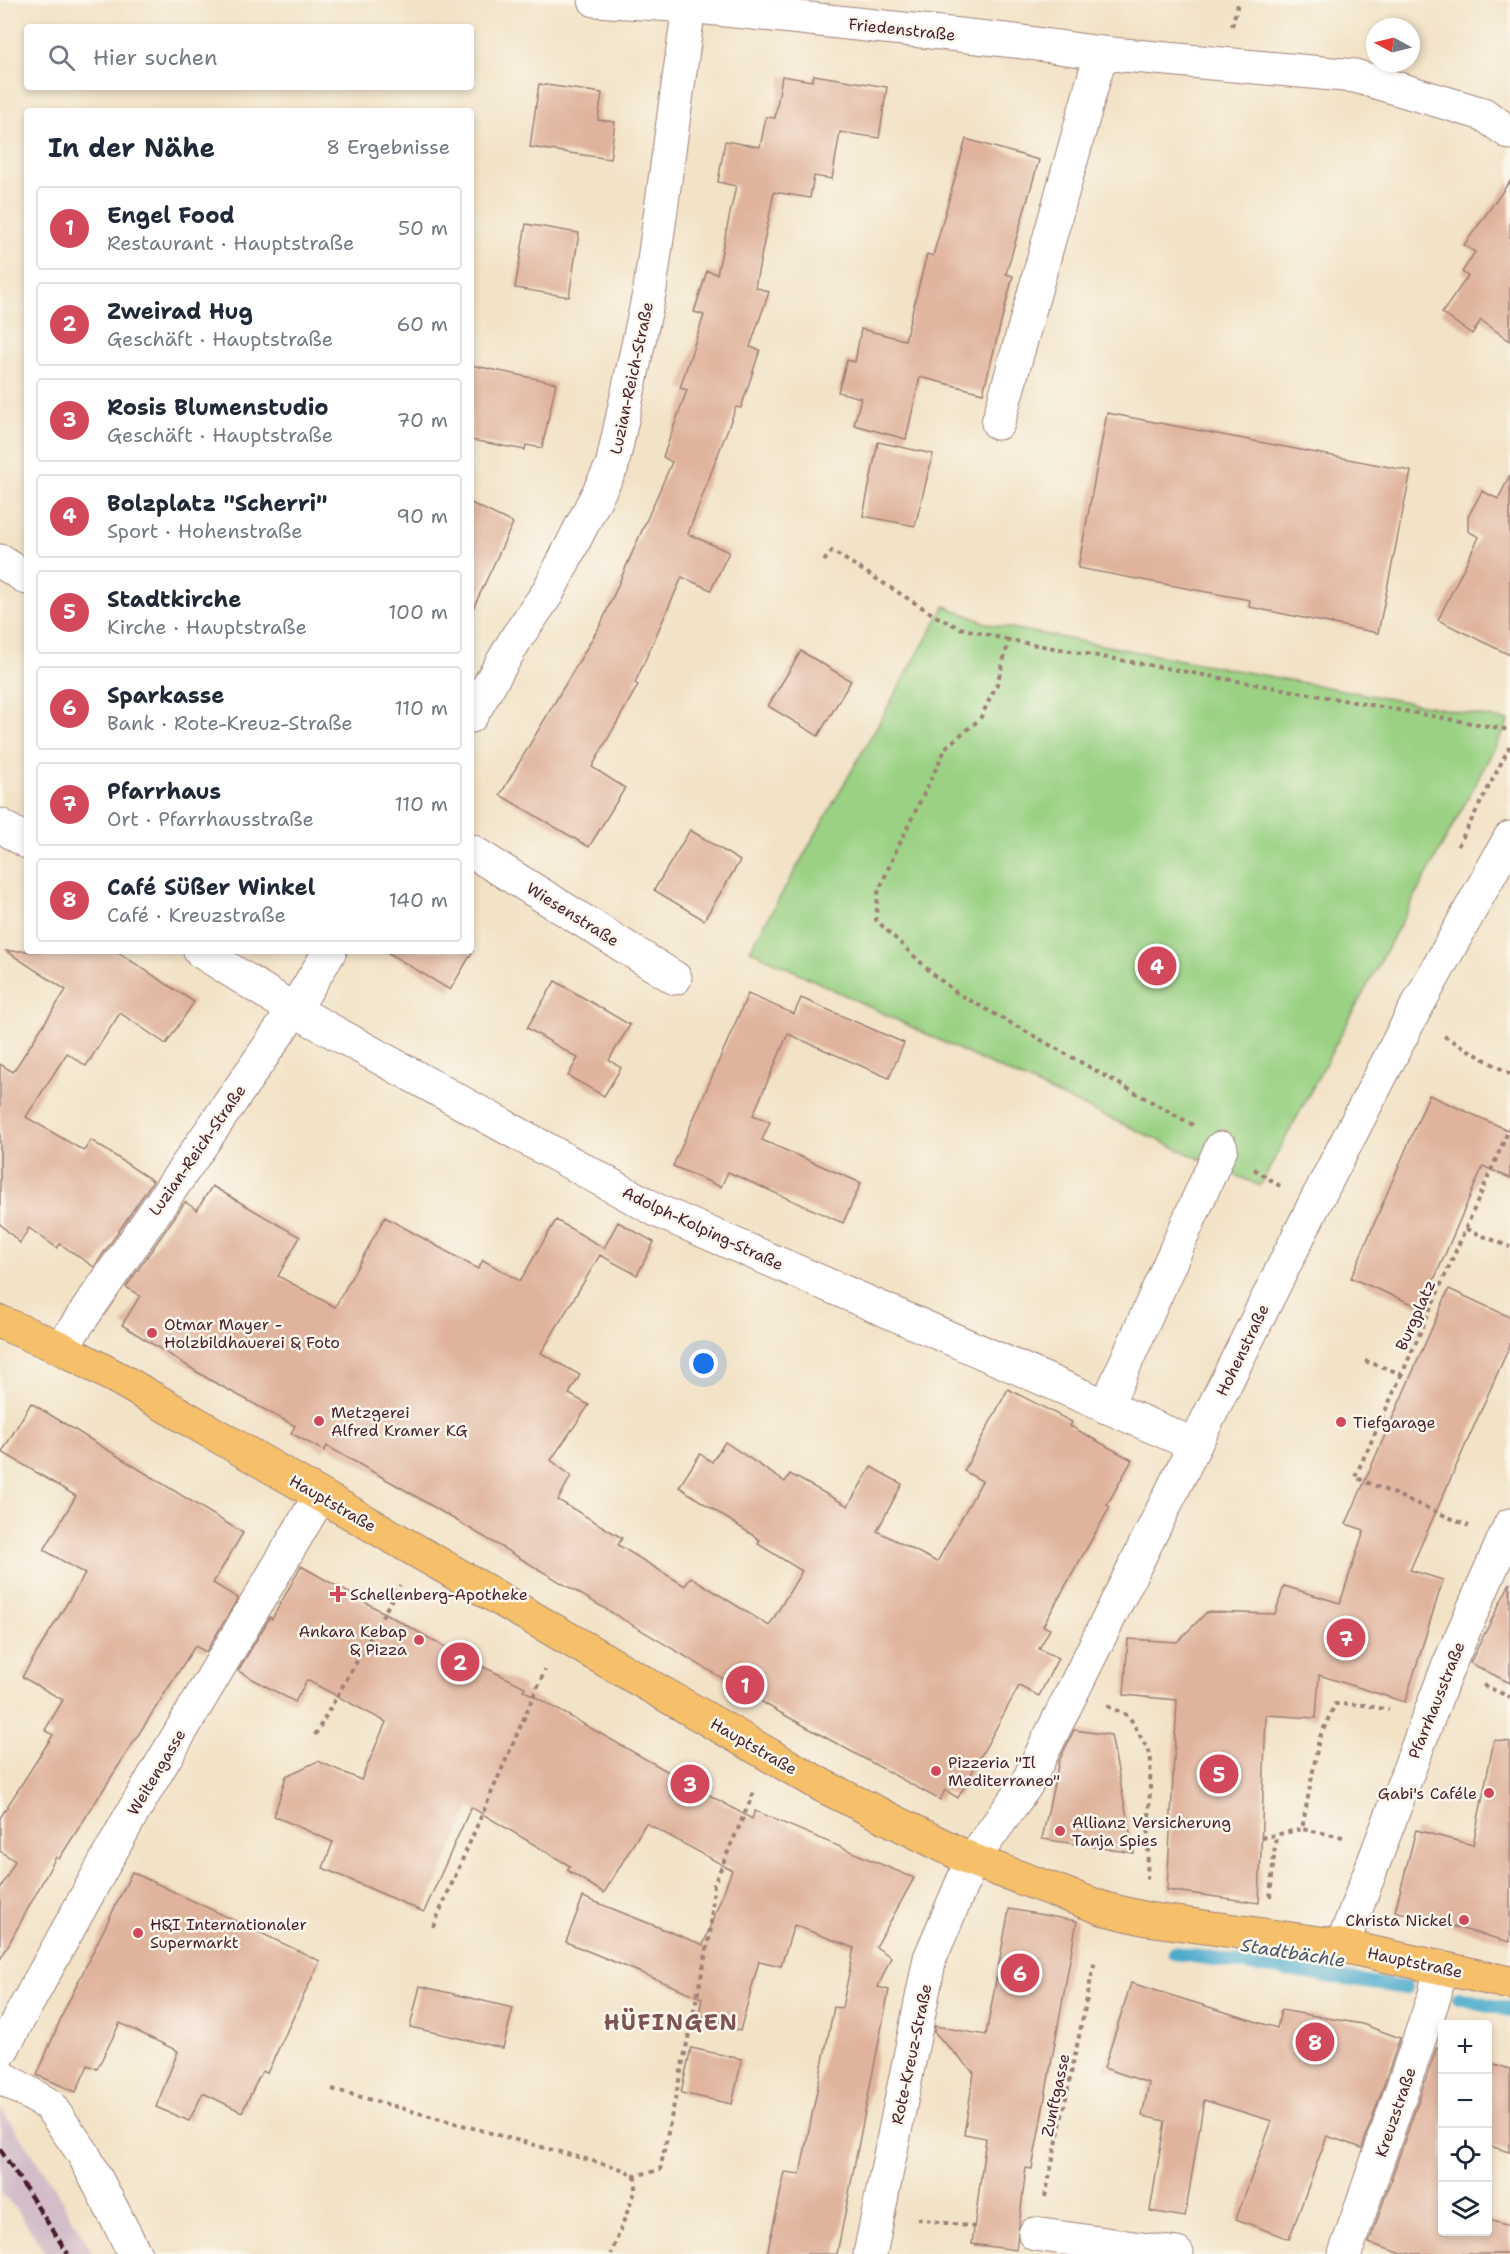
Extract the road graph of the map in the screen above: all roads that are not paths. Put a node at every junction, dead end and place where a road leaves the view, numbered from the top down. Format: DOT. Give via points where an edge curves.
graph roads {
  1 [pos="595,0"];
  2 [pos="689,6"];
  3 [pos="1101,53"];
  4 [pos="1510,133"];
  5 [pos="999,423"];
  6 [pos="0,561"];
  7 [pos="24,576"];
  8 [pos="474,711"];
  9 [pos="0,825"];
  10 [pos="1510,838"];
  11 [pos="24,840"];
  12 [pos="474,853"];
  13 [pos="205,954"];
  14 [pos="328,954"];
  15 [pos="675,978"];
  16 [pos="294,1010"];
  17 [pos="1221,1148"];
  18 [pos="0,1322"];
  19 [pos="61,1348"];
  20 [pos="1106,1407"];
  21 [pos="1195,1445"];
  22 [pos="320,1496"];
  23 [pos="1507,1533"];
  24 [pos="972,1860"];
  25 [pos="1342,1946"];
  26 [pos="1440,1967"];
  27 [pos="1510,1983"];
  28 [pos="0,2053"];
  29 [pos="0,2076"];
  30 [pos="1035,2234"];
  31 [pos="135,2254"];
  32 [pos="870,2254"];
  33 [pos="1177,2254"];
  34 [pos="1345,2254"];
  1 -- 2 [label="street, Friedenstraße"];
  2 -- 3 [label="street, Friedenstraße" via="1015,40"];
  2 -- 8 [label="street, Luzian-Reich-Straße" via="650,289 612,466 547,594"];
  3 -- 4 [label="street, Friedenstraße" via="1355,76 1483,114"];
  3 -- 5 [label="street"];
  6 -- 7 [label="street"];
  9 -- 11 [label="street"];
  10 -- 21 [label="street, Hohenstraße" via="1405,1027"];
  12 -- 15 [label="street, Wiesenstraße"];
  13 -- 16 [label="street, Adolph-Kolping-Straße"];
  14 -- 16 [label="street, Luzian-Reich-Straße"];
  16 -- 19 [label="street, Luzian-Reich-Straße"];
  16 -- 20 [label="street, Adolph-Kolping-Straße" via="658,1211"];
  17 -- 20 [label="street"];
  18 -- 19 [label="main road, Hauptstraße"];
  19 -- 22 [label="main road, Hauptstraße"];
  20 -- 21 [label="street, Adolph-Kolping-Straße"];
  21 -- 24 [label="street, Hohenstraße" via="1026,1785"];
  22 -- 24 [label="main road, Hauptstraße" via="823,1786"];
  22 -- 28 [label="street, Weitengasse" via="130,1816"];
  23 -- 25 [label="street, Pfarrhausstraße" via="1428,1719"];
  24 -- 25 [label="main road, Hauptstraße" via="1105,1909 1147,1919"];
  24 -- 32 [label="street, Rote-Kreuz-Straße" via="930,1958"];
  25 -- 26 [label="main road, Hauptstraße"];
  26 -- 27 [label="main road, Hauptstraße"];
  26 -- 34 [label="street, Kreuzstraße" via="1435,1994"];
  29 -- 31 [label="street" via="49,2105 83,2153"];
  30 -- 33 [label="street"];
}
